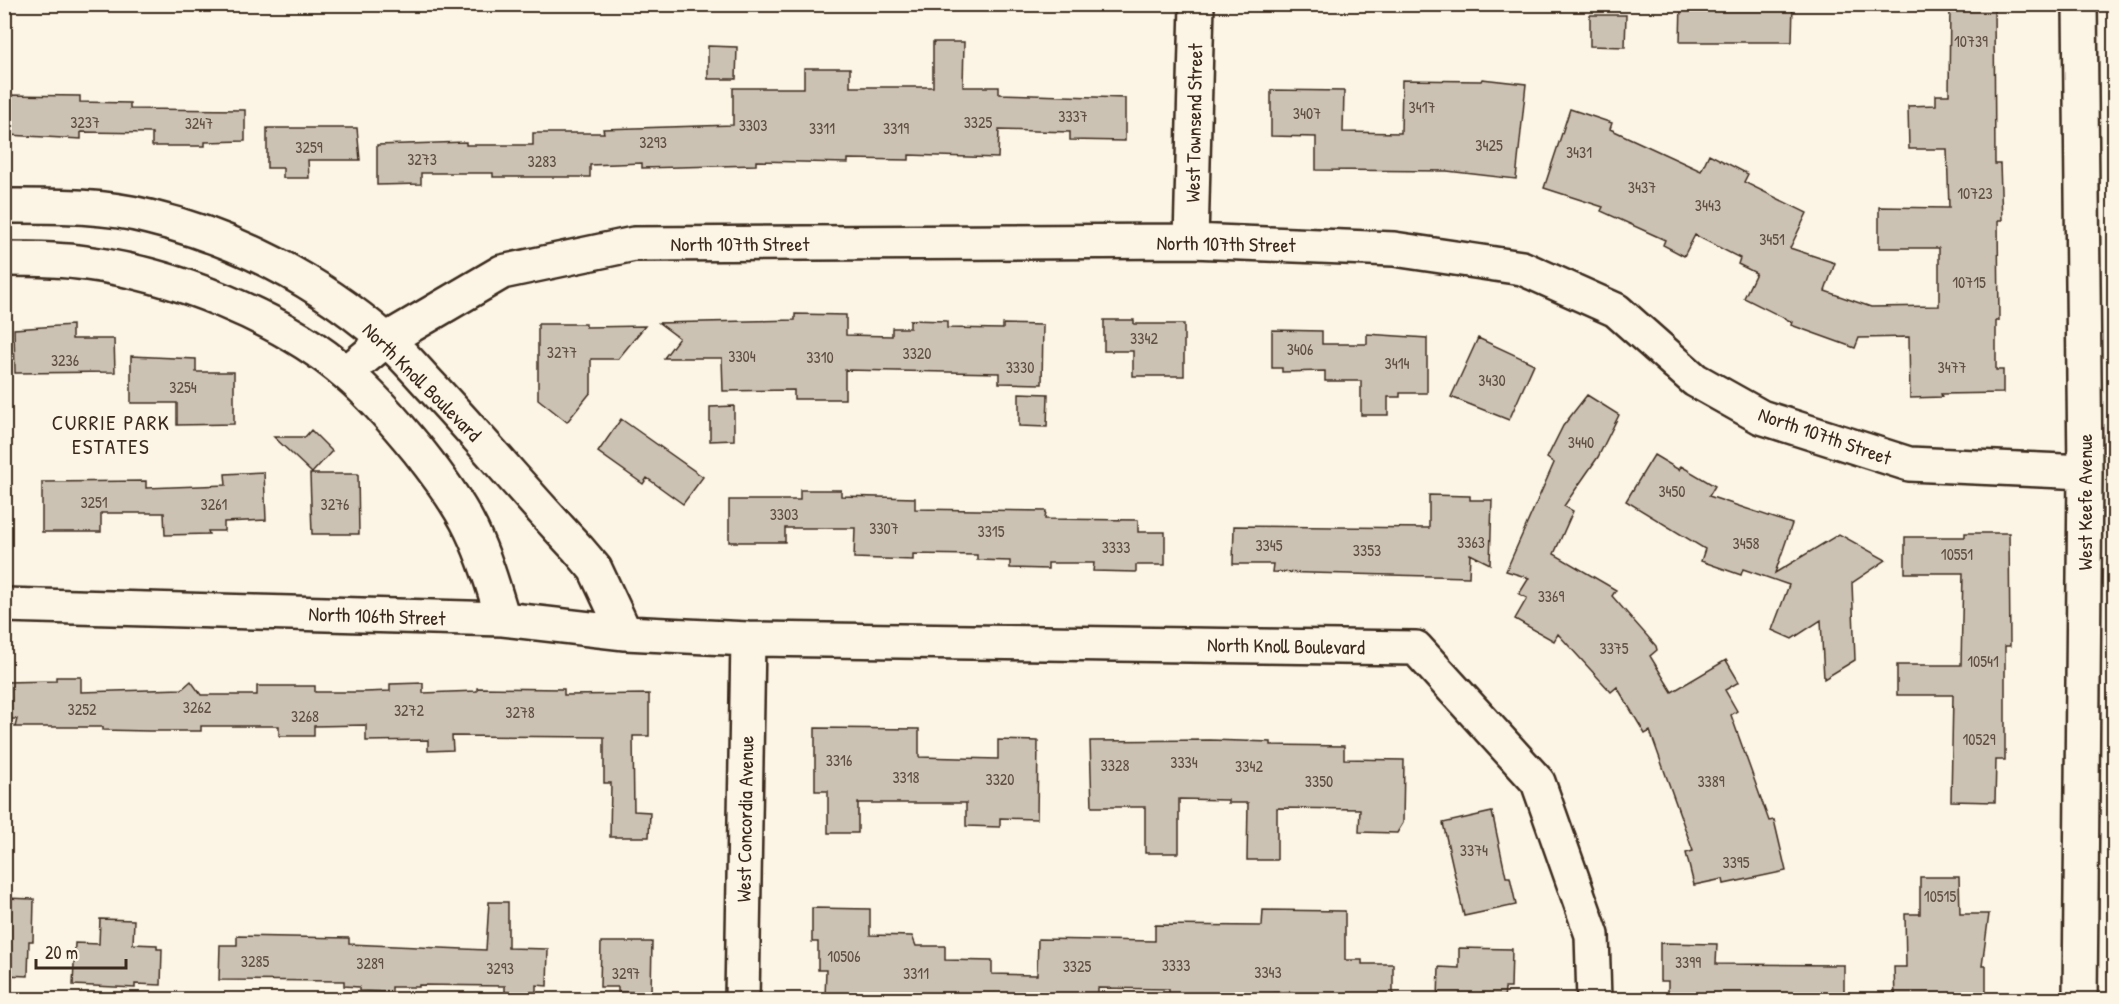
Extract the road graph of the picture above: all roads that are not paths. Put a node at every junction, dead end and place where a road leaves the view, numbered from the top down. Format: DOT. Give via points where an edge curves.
graph roads {
  1 [pos="1197,4"];
  2 [pos="2080,4"];
  3 [pos="4,206"];
  4 [pos="1191,241"];
  5 [pos="4,259"];
  6 [pos="386,340"];
  7 [pos="346,373"];
  8 [pos="2085,472"];
  9 [pos="4,605"];
  10 [pos="503,619"];
  11 [pos="625,633"];
  12 [pos="748,639"];
  13 [pos="742,999"];
  14 [pos="1594,999"];
  15 [pos="2080,999"];
  1 -- 4 [label="street, West Townsend Street"];
  2 -- 8 [label="street, West Keefe Avenue"];
  3 -- 6 [label="street, North Knoll Boulevard" via="92,208 148,216 225,241 301,276"];
  4 -- 6 [label="street, North 107th Street" via="634,244 502,272"];
  4 -- 8 [label="street, North 107th Street" via="1394,249 1522,268 1616,310 1695,380 1761,417 1909,464"];
  5 -- 7 [label="street" via="86,263 154,278 270,323"];
  6 -- 7 [label="street, North 107th Street"];
  6 -- 11 [label="street, North Knoll Boulevard" via="462,418 596,569"];
  7 -- 10 [label="street" via="393,418 431,466 465,519"];
  8 -- 15 [label="street, West Keefe Avenue"];
  9 -- 10 [label="street, North 106th Street"];
  10 -- 11 [label="street, North 106th Street"];
  11 -- 12 [label="street, North 106th Street"];
  12 -- 13 [label="street, West Concordia Avenue"];
  12 -- 14 [label="street, North Knoll Boulevard" via="1416,648 1538,782 1592,935"];
}
